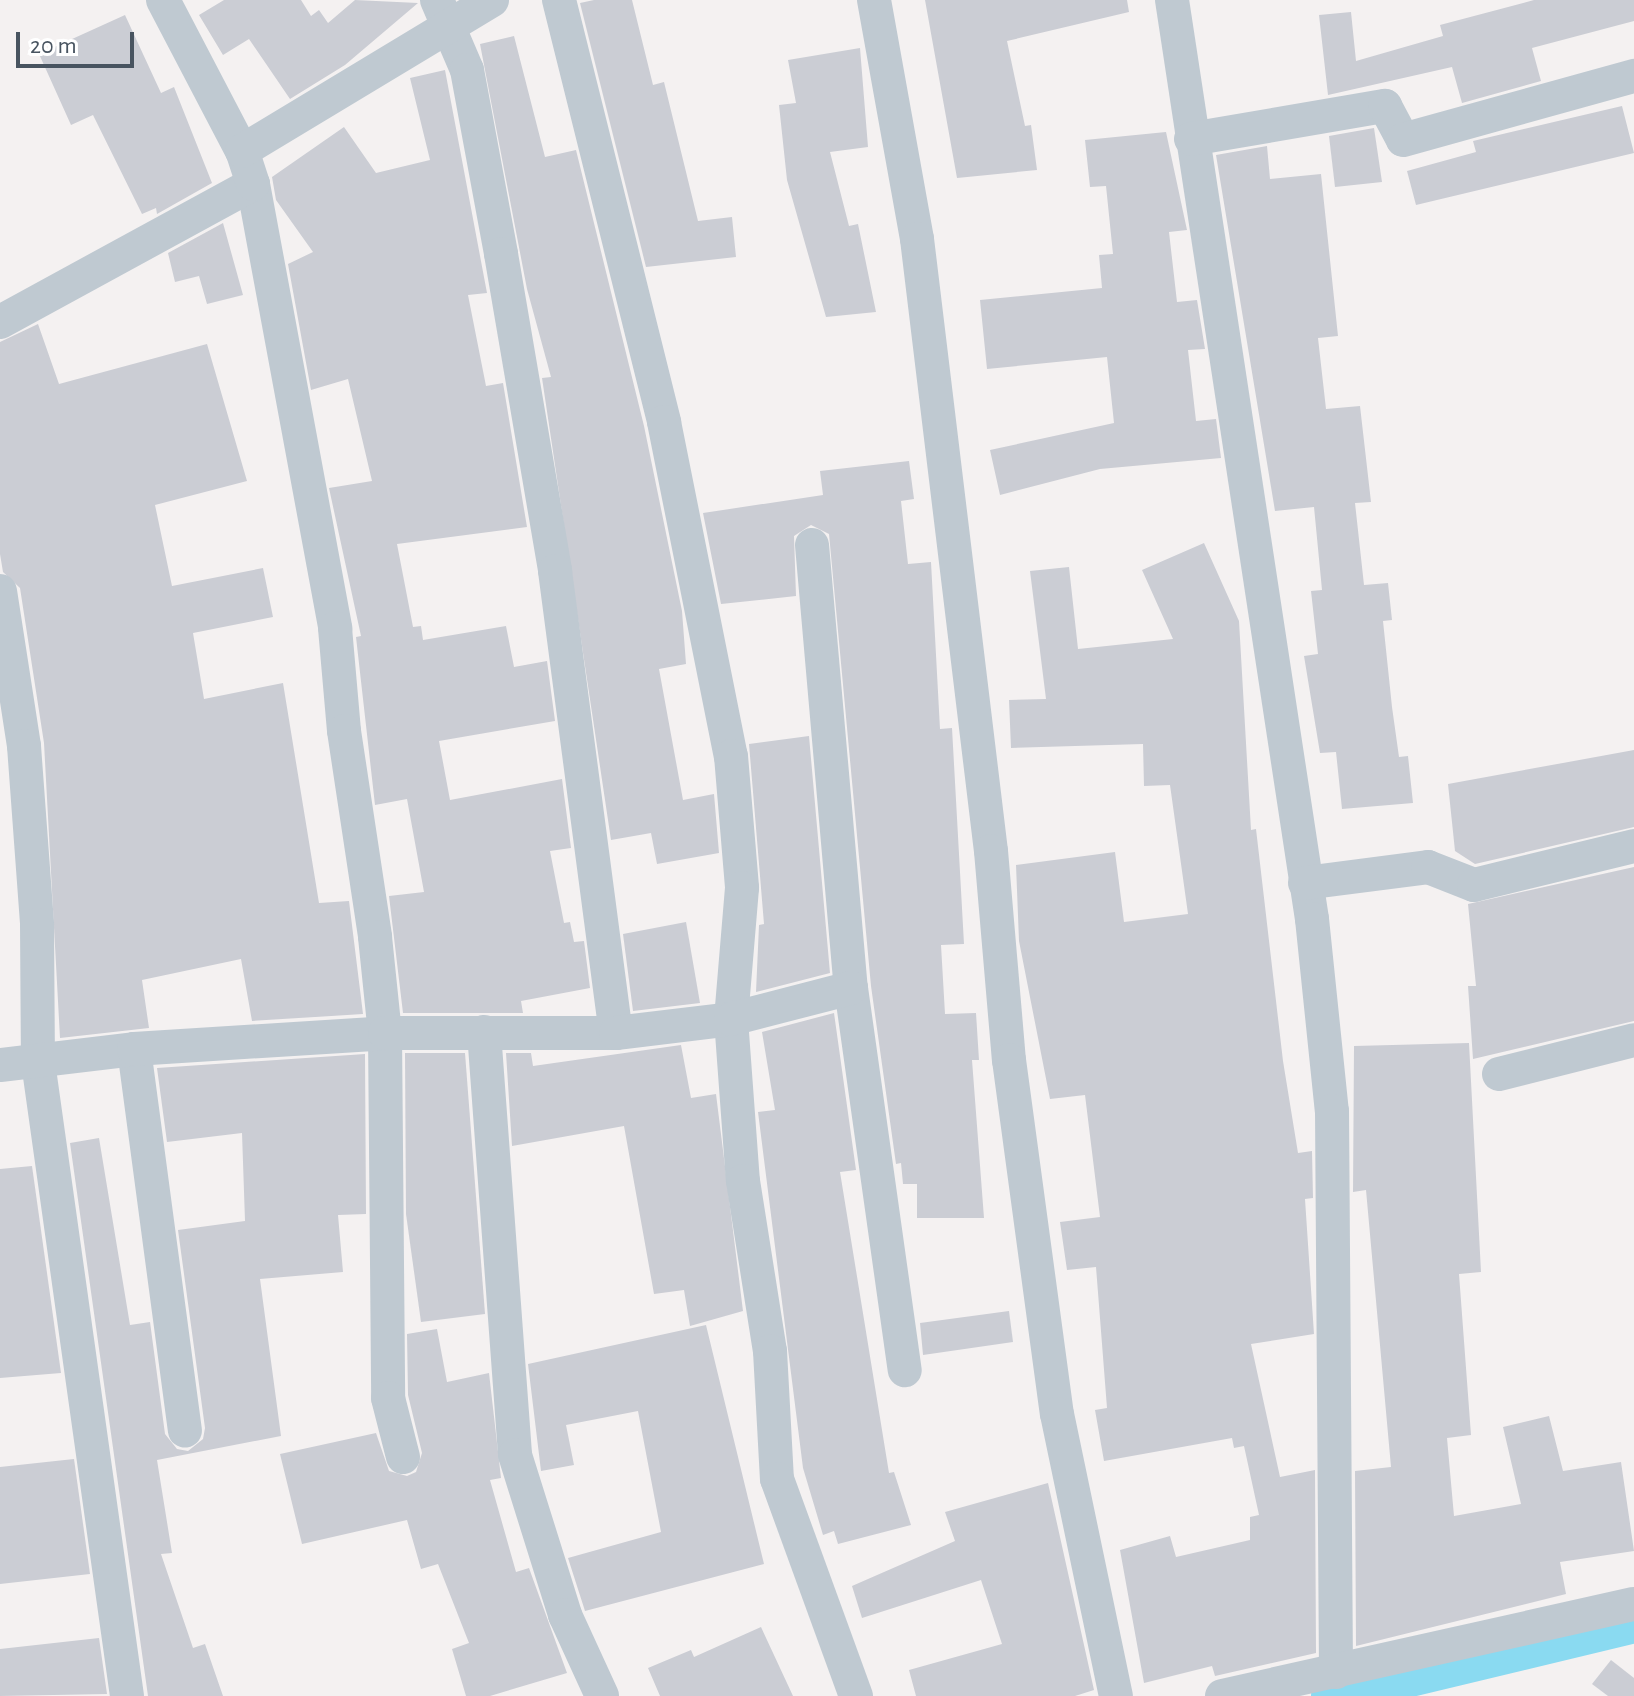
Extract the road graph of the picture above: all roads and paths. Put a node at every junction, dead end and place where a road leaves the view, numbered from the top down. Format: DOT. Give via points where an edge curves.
graph roads {
  1 [pos="163,0"];
  2 [pos="492,0"];
  3 [pos="559,0"];
  4 [pos="874,0"];
  5 [pos="1172,0"];
  6 [pos="445,12"];
  7 [pos="1634,76"];
  8 [pos="1191,139"];
  9 [pos="242,151"];
  10 [pos="253,184"];
  11 [pos="0,322"];
  12 [pos="812,545"];
  13 [pos="0,591"];
  14 [pos="1634,846"];
  15 [pos="1305,883"];
  16 [pos="851,988"];
  17 [pos="731,1019"];
  18 [pos="484,1032"];
  19 [pos="385,1033"];
  20 [pos="616,1033"];
  21 [pos="1634,1040"];
  22 [pos="134,1049"];
  23 [pos="38,1062"];
  24 [pos="0,1065"];
  25 [pos="1499,1074"];
  26 [pos="905,1370"];
  27 [pos="185,1431"];
  28 [pos="403,1457"];
  29 [pos="1634,1604"];
  30 [pos="1336,1672"];
  31 [pos="127,1696"];
  32 [pos="602,1696"];
  33 [pos="856,1696"];
  34 [pos="1116,1696"];
  35 [pos="1222,1696"];
  1 -- 9 [label="street"];
  2 -- 6 [label="street"];
  3 -- 17 [label="street" via="664,422 731,756 742,888"];
  4 -- 34 [label="street" via="919,254 991,851 1009,1060 1057,1414"];
  5 -- 8 [label="street"];
  6 -- 9 [label="street"];
  6 -- 20 [label="street" via="474,99 555,571"];
  7 -- 8 [label="street" via="1403,140 1385,106"];
  8 -- 15 [label="street"];
  9 -- 10 [label="street"];
  10 -- 11 [label="street"];
  10 -- 19 [label="street" via="335,628"];
  12 -- 16 [label="street"];
  13 -- 23 [label="street" via="24,746 37,925"];
  14 -- 15 [label="street" via="1474,885 1428,867"];
  15 -- 30 [label="street" via="1332,1111"];
  16 -- 17 [label="street"];
  16 -- 26 [label="street"];
  17 -- 20 [label="street"];
  17 -- 33 [label="street" via="743,1181 770,1351 777,1479"];
  18 -- 19 [label="street"];
  18 -- 20 [label="street"];
  18 -- 32 [label="street" via="515,1455 565,1615"];
  19 -- 22 [label="street"];
  19 -- 28 [label="street" via="386,1357 388,1398"];
  21 -- 25 [label="street"];
  22 -- 23 [label="street"];
  22 -- 27 [label="street"];
  23 -- 24 [label="street"];
  23 -- 31 [label="street"];
  29 -- 30 [label="street"];
  30 -- 35 [label="street"];
}
